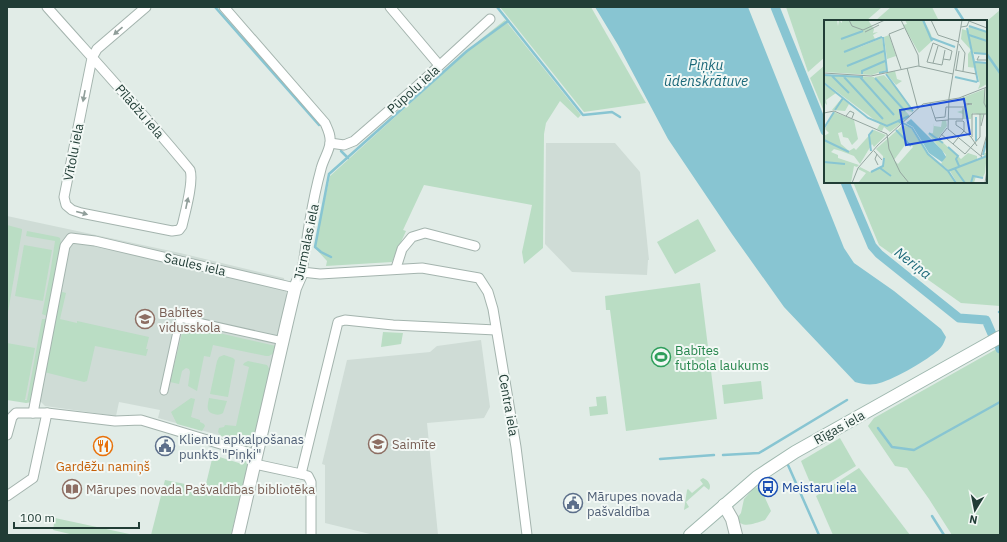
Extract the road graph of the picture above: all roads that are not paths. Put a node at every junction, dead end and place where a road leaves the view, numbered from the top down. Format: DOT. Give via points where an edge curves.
graph roads {
  1 [pos="47,7"];
  2 [pos="146,7"];
  3 [pos="224,7"];
  4 [pos="390,7"];
  5 [pos="490,19"];
  6 [pos="92,58"];
  7 [pos="439,65"];
  8 [pos="330,143"];
  9 [pos="179,230"];
  10 [pos="475,246"];
  11 [pos="396,268"];
  12 [pos="302,272"];
  13 [pos="296,288"];
  14 [pos="496,330"];
  15 [pos="1000,337"];
  16 [pos="282,341"];
  17 [pos="164,391"];
  18 [pos="33,412"];
  19 [pos="47,413"];
  20 [pos="7,435"];
  21 [pos="256,459"];
  22 [pos="301,474"];
  23 [pos="7,496"];
  24 [pos="724,505"];
  25 [pos="238,535"];
  26 [pos="311,535"];
  27 [pos="527,535"];
  28 [pos="690,535"];
  29 [pos="736,535"];
  1 -- 6 [label="street, Pīlādžu iela"];
  2 -- 6 [label="street, Vītolu iela, one-way" via="97,49"];
  3 -- 8 [label="street" via="325,123 330,133"];
  4 -- 7 [label="street"];
  5 -- 7 [label="street, Pūpolu iela"];
  9 -- 6 [label="street, Pīlādžu iela, one-way" via="191,184 190,170"];
  6 -- 9 [label="street, Vītolu iela, one-way" via="64,197 66,205 81,213 172,231"];
  7 -- 8 [label="street, Pūpolu iela" via="354,141 344,145"];
  8 -- 12 [label="street, Jūrmalas iela" via="321,168"];
  10 -- 11 [label="street" via="425,233 412,237 402,249"];
  11 -- 12 [label="street" via="320,274"];
  11 -- 14 [label="street, Centra iela" via="422,268 479,278 491,298"];
  12 -- 13 [label="main road, Jūrmalas iela"];
  13 -- 16 [label="main road, Jūrmalas iela"];
  13 -- 18 [label="street, Saules iela" via="95,241 71,238 65,246"];
  14 -- 22 [label="street" via="345,320 338,322"];
  14 -- 27 [label="street, Centra iela" via="516,448"];
  15 -- 24 [label="main road, Rīgas iela" via="795,452 757,477"];
  16 -- 17 [label="street" via="180,318"];
  16 -- 21 [label="main road, Jūrmalas iela"];
  18 -- 19 [label="street"];
  18 -- 20 [label="street" via="14,414"];
  19 -- 21 [label="street" via="141,420"];
  19 -- 23 [label="street" via="33,478"];
  21 -- 22 [label="street"];
  21 -- 25 [label="main road, Jūrmalas iela"];
  22 -- 26 [label="street" via="308,476 311,482"];
  24 -- 28 [label="main road, Rīgas iela"];
  24 -- 29 [label="main road" via="732,519"];
}
